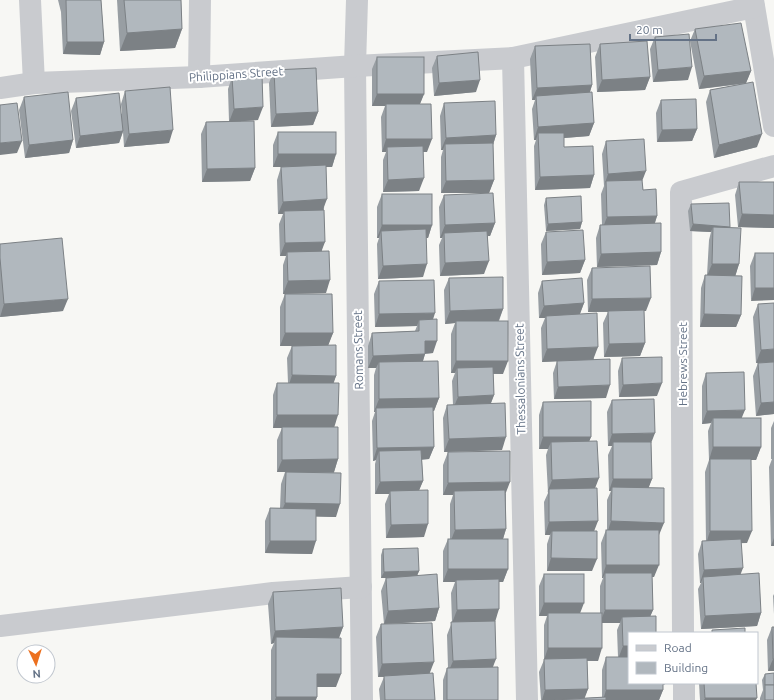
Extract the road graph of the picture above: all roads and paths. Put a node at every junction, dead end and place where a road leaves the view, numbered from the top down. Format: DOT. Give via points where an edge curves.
graph roads {
  1 [pos="30,0"];
  2 [pos="200,0"];
  3 [pos="357,0"];
  4 [pos="754,4"];
  5 [pos="513,58"];
  6 [pos="355,66"];
  7 [pos="199,77"];
  8 [pos="34,83"];
  9 [pos="0,88"];
  10 [pos="774,126"];
  11 [pos="774,166"];
  12 [pos="361,586"];
  13 [pos="0,626"];
  14 [pos="683,632"];
  15 [pos="684,684"];
  16 [pos="362,700"];
  17 [pos="527,700"];
  18 [pos="684,700"];
  1 -- 8 [label="street"];
  2 -- 7 [label="street"];
  3 -- 6 [label="street, Romans Street"];
  4 -- 5 [label="street, Philippians Street"];
  4 -- 10 [label="street"];
  5 -- 6 [label="street, Philippians Street"];
  5 -- 17 [label="street, Thessalonians Street"];
  6 -- 7 [label="street, Philippians Street"];
  6 -- 12 [label="street, Romans Street"];
  7 -- 8 [label="street, Philippians Street"];
  8 -- 9 [label="street, Philippians Street"];
  11 -- 14 [label="street, Hebrews Street" via="681,192"];
  12 -- 13 [label="street" via="273,593"];
  12 -- 16 [label="street, Romans Street"];
  15 -- 18 [label="street"];
}
